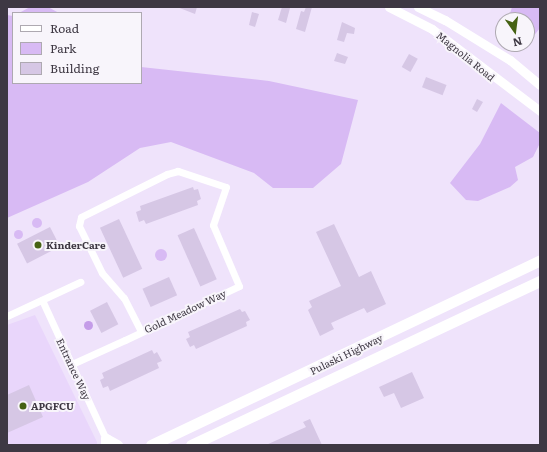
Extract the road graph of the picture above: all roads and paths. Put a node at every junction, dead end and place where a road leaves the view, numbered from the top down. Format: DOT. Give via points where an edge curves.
graph roads {
  1 [pos="389,7"];
  2 [pos="418,7"];
  3 [pos="540,85"];
  4 [pos="540,111"];
  5 [pos="540,260"];
  6 [pos="540,281"];
  7 [pos="80,282"];
  8 [pos="42,300"];
  9 [pos="7,316"];
  10 [pos="141,332"];
  11 [pos="72,364"];
  12 [pos="106,442"];
  13 [pos="150,444"];
  14 [pos="117,445"];
  15 [pos="191,445"];
  1 -- 4 [label="main road, Magnolia Road" via="432,29"];
  2 -- 3 [label="main road, Magnolia Road" via="445,20 510,60"];
  5 -- 13 [label="highway, Pulaski Highway"];
  6 -- 15 [label="highway, Pulaski Highway"];
  7 -- 8 [label="street"];
  8 -- 9 [label="street"];
  8 -- 11 [label="street, Entrance Way"];
  10 -- 10 [label="street, Gold Meadow Way" via="239,286 213,225 226,187 178,171 167,174 81,217 79,226 102,273 124,298"];
  10 -- 11 [label="street, Gold Meadow Way"];
  11 -- 12 [label="street, Entrance Way"];
  12 -- 14 [label="highway"];
}
